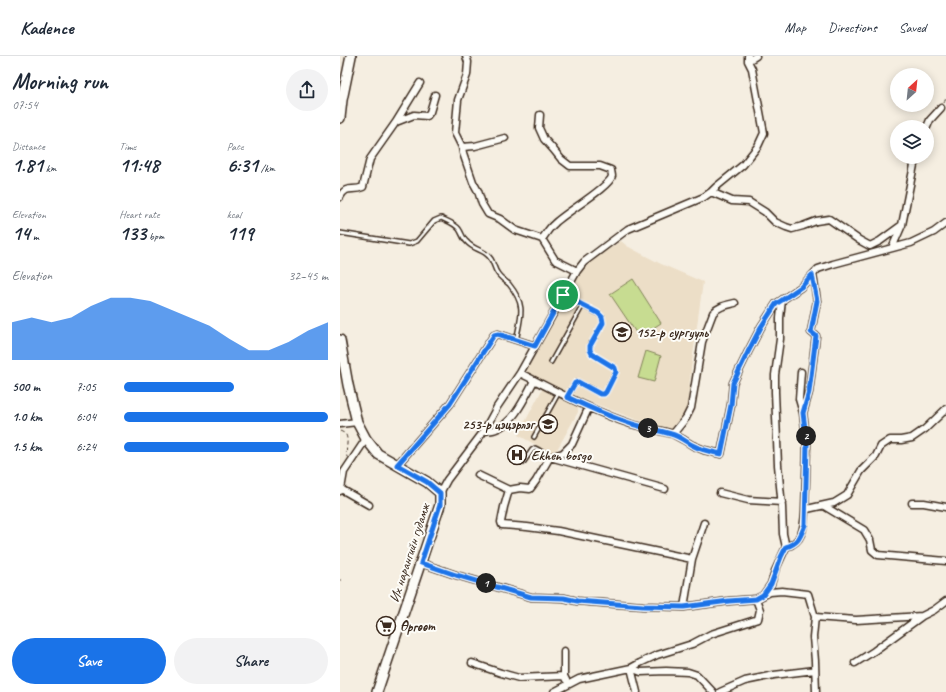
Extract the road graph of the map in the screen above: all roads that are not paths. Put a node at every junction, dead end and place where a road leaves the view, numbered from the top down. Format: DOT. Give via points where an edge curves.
graph roads {
  1 [pos="351,56"];
  2 [pos="466,56"];
  3 [pos="756,56"];
  4 [pos="748,59"];
  5 [pos="420,84"];
  6 [pos="435,95"];
  7 [pos="341,99"];
  8 [pos="941,108"];
  9 [pos="540,115"];
  10 [pos="340,118"];
  11 [pos="930,120"];
  12 [pos="396,122"];
  13 [pos="504,138"];
  14 [pos="462,146"];
  15 [pos="914,164"];
  16 [pos="711,192"];
  17 [pos="340,197"];
  18 [pos="946,222"];
  19 [pos="902,225"];
  20 [pos="340,233"];
  21 [pos="542,239"];
  22 [pos="892,248"];
  23 [pos="577,271"];
  24 [pos="812,275"];
  25 [pos="563,295"];
  26 [pos="782,300"];
  27 [pos="735,303"];
  28 [pos="583,306"];
  29 [pos="517,336"];
  30 [pos="340,340"];
  31 [pos="535,346"];
  32 [pos="551,362"];
  33 [pos="801,372"];
  34 [pos="520,373"];
  35 [pos="534,381"];
  36 [pos="559,392"];
  37 [pos="567,397"];
  38 [pos="589,407"];
  39 [pos="946,409"];
  40 [pos="803,413"];
  41 [pos="357,422"];
  42 [pos="340,424"];
  43 [pos="484,431"];
  44 [pos="673,434"];
  45 [pos="534,437"];
  46 [pos="366,440"];
  47 [pos="550,457"];
  48 [pos="523,463"];
  49 [pos="397,465"];
  50 [pos="478,475"];
  51 [pos="665,489"];
  52 [pos="341,490"];
  53 [pos="509,490"];
  54 [pos="440,493"];
  55 [pos="720,493"];
  56 [pos="782,502"];
  57 [pos="912,503"];
  58 [pos="369,505"];
  59 [pos="824,506"];
  60 [pos="946,507"];
  61 [pos="805,511"];
  62 [pos="704,523"];
  63 [pos="786,547"];
  64 [pos="692,559"];
  65 [pos="946,561"];
  66 [pos="421,563"];
  67 [pos="763,595"];
  68 [pos="756,599"];
  69 [pos="946,601"];
  70 [pos="684,607"];
  71 [pos="922,616"];
  72 [pos="815,617"];
  73 [pos="564,651"];
  74 [pos="472,663"];
  75 [pos="855,663"];
  76 [pos="631,668"];
  77 [pos="815,670"];
  78 [pos="564,676"];
  79 [pos="568,685"];
  80 [pos="378,692"];
  81 [pos="554,692"];
  82 [pos="637,692"];
  83 [pos="712,692"];
  84 [pos="720,692"];
  85 [pos="816,692"];
  1 -- 7 [label="main road"];
  2 -- 14 [label="street" via="467,75 458,100 455,126 455,133"];
  3 -- 4 [label="street"];
  4 -- 16 [label="street" via="764,133 758,146 743,165"];
  5 -- 12 [label="street"];
  6 -- 12 [label="street" via="427,116 414,115"];
  7 -- 10 [label="main road"];
  8 -- 11 [label="street"];
  9 -- 21 [label="street" via="539,128 544,139 561,159 570,166 600,166 611,170 612,176 610,181 554,223"];
  12 -- 17 [label="street" via="370,159 363,186 347,189"];
  13 -- 14 [label="street" via="475,146"];
  14 -- 21 [label="street" via="473,182 488,214 515,230"];
  15 -- 19 [label="street"];
  16 -- 19 [label="street" via="732,201 750,202 775,222 792,229 829,219 870,246"];
  16 -- 23 [label="street" via="628,229 584,262"];
  18 -- 22 [label="street" via="934,232 911,243"];
  19 -- 22 [label="street"];
  20 -- 29 [label="lane" via="409,244 416,241 434,221 440,218 449,221 466,242 493,261 497,273 515,292 521,303 522,316"];
  21 -- 23 [label="street" via="555,260"];
  22 -- 24 [label="street" via="818,269"];
  23 -- 25 [label="street"];
  24 -- 26 [label="street" via="801,287"];
  24 -- 40 [label="street" via="817,301 811,332 816,336 809,392"];
  25 -- 28 [label="lane"];
  25 -- 31 [label="street"];
  26 -- 44 [label="street" via="776,304 761,327 733,383 721,454 692,445"];
  26 -- 56 [label="street" via="775,386"];
  27 -- 44 [label="street" via="722,306 713,313 702,342 691,408"];
  28 -- 32 [label="lane"];
  28 -- 37 [label="lane" via="598,313 603,323 590,350 592,354 615,368 616,372 604,394 578,382"];
  30 -- 41 [label="main road, Их нарангийн гудамж"];
  31 -- 34 [label="street"];
  31 -- 49 [label="street" via="498,334 494,335 450,404"];
  33 -- 40 [label="street" via="799,399"];
  34 -- 35 [label="street"];
  34 -- 43 [label="street"];
  35 -- 36 [label="street"];
  35 -- 43 [label="street" via="516,412 505,423 496,430"];
  36 -- 37 [label="street"];
  36 -- 45 [label="lane"];
  37 -- 38 [label="street"];
  38 -- 44 [label="street" via="632,424"];
  38 -- 47 [label="street" via="572,444 564,452"];
  39 -- 59 [label="street" via="926,429 912,438 890,440 881,446 876,456 861,471 847,495"];
  40 -- 61 [label="street" via="807,444"];
  41 -- 42 [label="street"];
  41 -- 46 [label="main road, Их нарангийн гудамж"];
  43 -- 54 [label="street"];
  46 -- 49 [label="main road, Их нарангийн гудамж" via="378,454"];
  46 -- 52 [label="street" via="344,472"];
  47 -- 48 [label="lane" via="535,448"];
  47 -- 51 [label="street"];
  47 -- 53 [label="street" via="530,489"];
  49 -- 54 [label="main road, Их нарангийн гудамж" via="427,482"];
  50 -- 53 [label="street"];
  52 -- 58 [label="street"];
  53 -- 64 [label="street" via="502,525 558,531"];
  54 -- 66 [label="main road, Их нарангийн гудамж" via="440,505"];
  55 -- 56 [label="street" via="748,500"];
  56 -- 63 [label="street"];
  57 -- 60 [label="street"];
  59 -- 61 [label="street"];
  59 -- 65 [label="street" via="864,530 872,550 878,555"];
  61 -- 63 [label="street" via="805,525 800,537 793,545"];
  62 -- 64 [label="street"];
  63 -- 67 [label="street" via="771,584"];
  64 -- 70 [label="street"];
  66 -- 70 [label="street" via="531,597"];
  66 -- 80 [label="main road, Их нарангийн гудамж"];
  67 -- 68 [label="street"];
  67 -- 72 [label="street" via="782,591 808,594"];
  68 -- 70 [label="street"];
  68 -- 76 [label="street" via="760,610 758,619 711,634"];
  69 -- 71 [label="street"];
  71 -- 72 [label="street" via="856,620"];
  71 -- 75 [label="street"];
  72 -- 77 [label="street"];
  73 -- 78 [label="street"];
  74 -- 78 [label="street" via="519,678"];
  76 -- 79 [label="street" via="579,679"];
  76 -- 82 [label="street"];
  76 -- 83 [label="street" via="641,672 688,672 697,675"];
  77 -- 84 [label="street" via="745,681"];
  77 -- 85 [label="street"];
  78 -- 79 [label="street"];
  79 -- 81 [label="street"];
}
